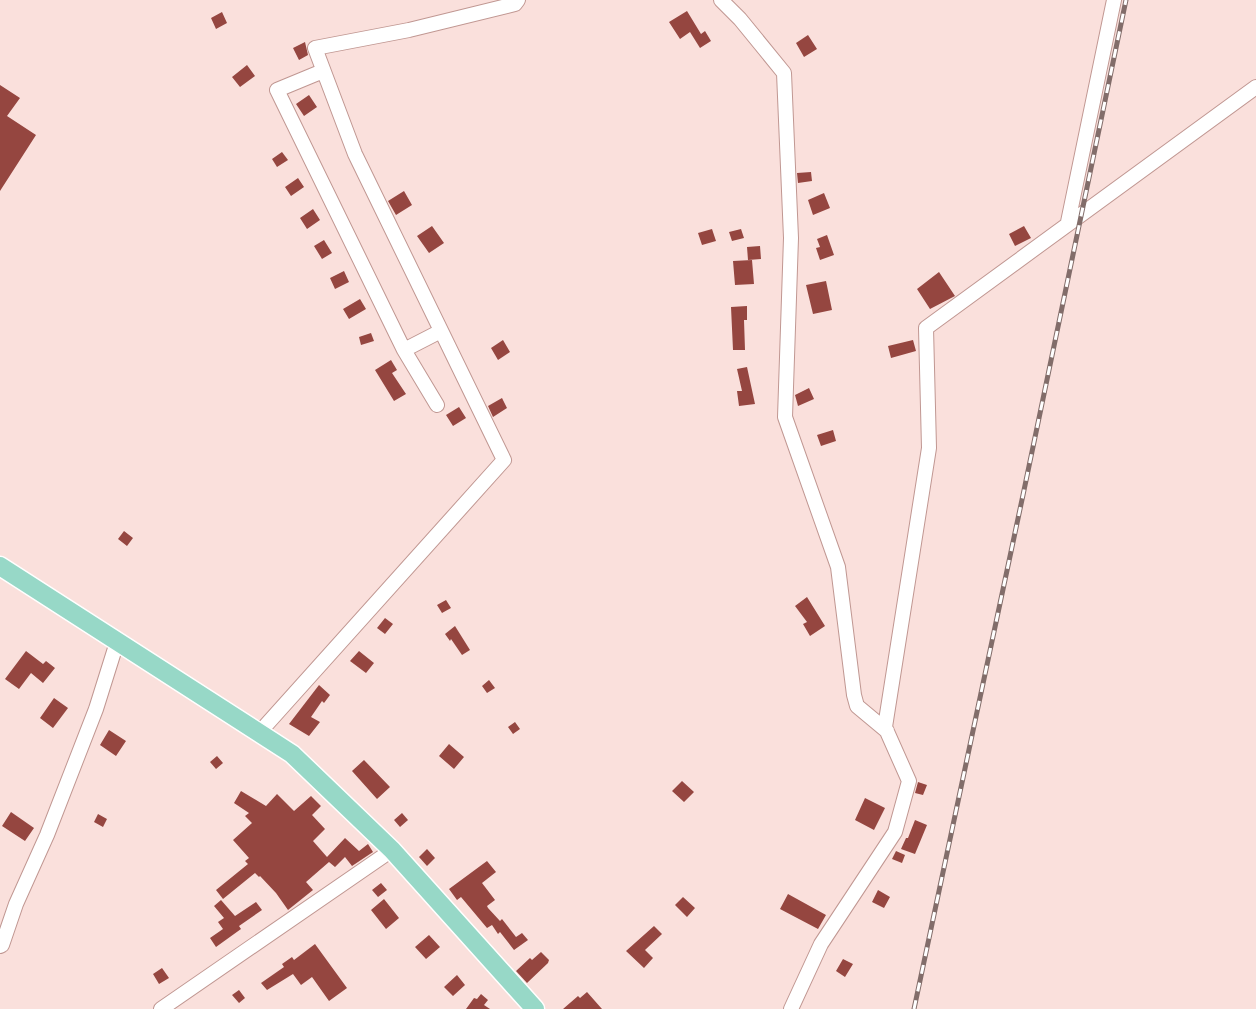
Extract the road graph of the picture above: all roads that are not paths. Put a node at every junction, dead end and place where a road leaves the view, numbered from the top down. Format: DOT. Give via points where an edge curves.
graph roads {
  1 [pos="518,0"];
  2 [pos="721,0"];
  3 [pos="1114,0"];
  4 [pos="323,71"];
  5 [pos="1256,87"];
  6 [pos="1068,222"];
  7 [pos="441,331"];
  8 [pos="404,350"];
  9 [pos="436,405"];
  10 [pos="0,566"];
  11 [pos="117,642"];
  12 [pos="886,731"];
  13 [pos="260,733"];
  14 [pos="392,850"];
  15 [pos="0,946"];
  16 [pos="161,1009"];
  17 [pos="535,1009"];
  18 [pos="791,1009"];
  1 -- 4 [label="street" via="515,4 409,30 315,48"];
  2 -- 12 [label="street" via="784,73 791,238 785,417 838,567 857,706"];
  3 -- 6 [label="street"];
  4 -- 7 [label="street" via="355,154"];
  4 -- 8 [label="street" via="277,90"];
  5 -- 6 [label="street"];
  6 -- 12 [label="street" via="926,328 930,448"];
  7 -- 8 [label="street"];
  7 -- 13 [label="street" via="504,460"];
  8 -- 9 [label="street"];
  10 -- 11 [label="main road"];
  11 -- 13 [label="main road"];
  11 -- 15 [label="street" via="96,709"];
  12 -- 18 [label="street" via="909,781 895,832 821,944"];
  13 -- 14 [label="main road" via="292,754"];
  14 -- 16 [label="street"];
  14 -- 17 [label="main road"];
}
